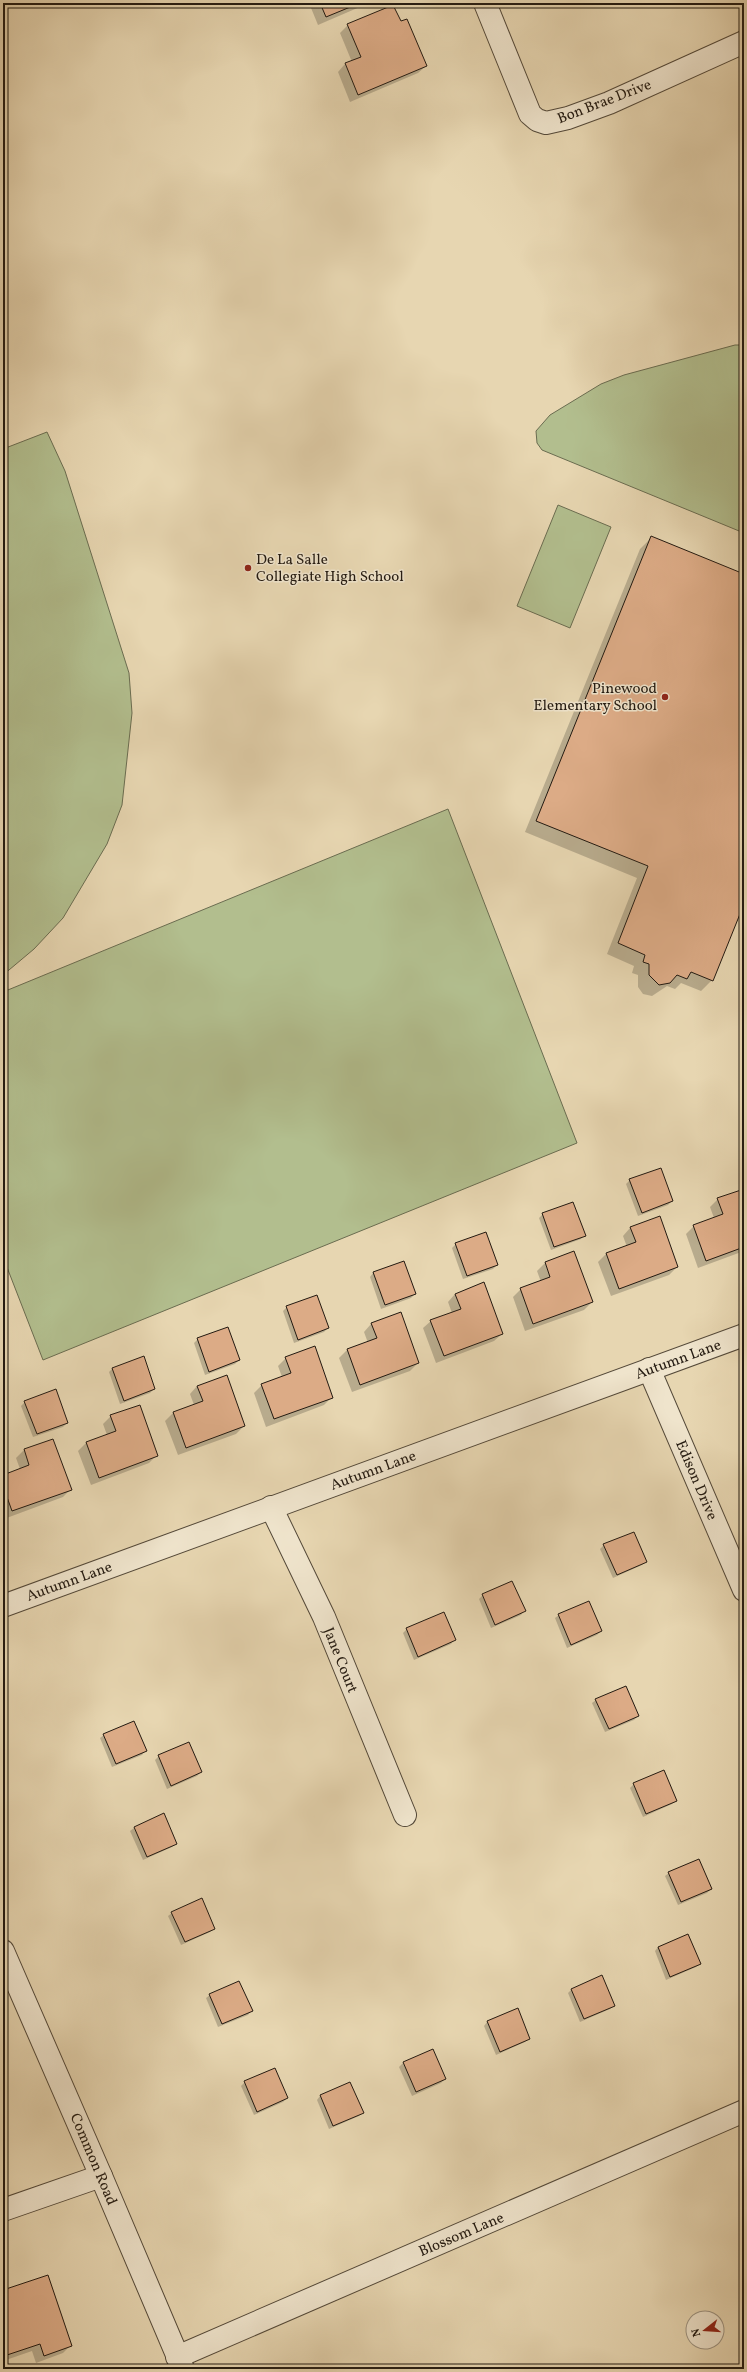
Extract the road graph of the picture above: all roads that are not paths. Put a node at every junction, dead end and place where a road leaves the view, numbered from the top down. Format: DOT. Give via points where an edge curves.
graph roads {
  1 [pos="485,3"];
  2 [pos="744,42"];
  3 [pos="744,1335"];
  4 [pos="649,1370"];
  5 [pos="271,1507"];
  6 [pos="744,1590"];
  7 [pos="3,1606"];
  8 [pos="405,1815"];
  9 [pos="3,1951"];
  10 [pos="744,2111"];
  11 [pos="102,2176"];
  12 [pos="3,2210"];
  13 [pos="180,2363"];
  1 -- 2 [label="street, Bon Brae Drive" via="530,114 537,120 546,122 568,118 609,103"];
  3 -- 4 [label="street, Autumn Lane"];
  4 -- 5 [label="street, Autumn Lane"];
  4 -- 6 [label="street, Edison Drive"];
  5 -- 7 [label="street, Autumn Lane"];
  5 -- 8 [label="street, Jane Court" via="324,1617"];
  9 -- 11 [label="street, Common Road"];
  10 -- 13 [label="street, Blossom Lane"];
  11 -- 12 [label="street"];
  11 -- 13 [label="street, Common Road"];
}
